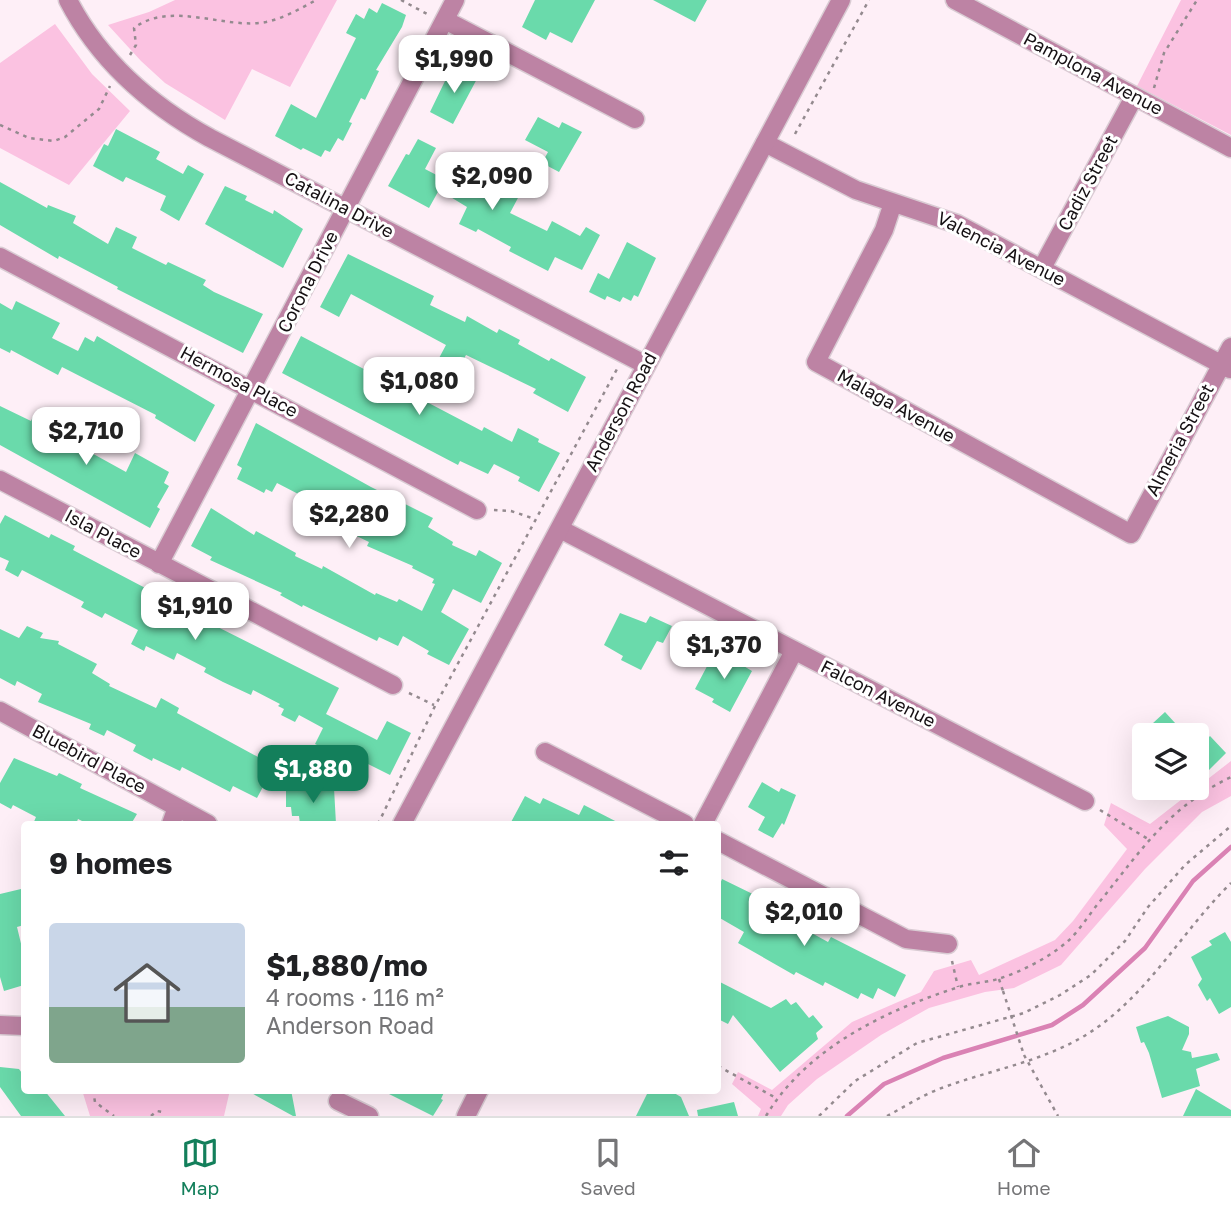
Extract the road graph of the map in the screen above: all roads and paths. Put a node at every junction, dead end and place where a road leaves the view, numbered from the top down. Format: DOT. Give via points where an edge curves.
graph roads {
  1 [pos="68,0"];
  2 [pos="316,0"];
  3 [pos="401,0"];
  4 [pos="455,0"];
  5 [pos="841,0"];
  6 [pos="869,0"];
  7 [pos="955,0"];
  8 [pos="1197,0"];
  9 [pos="444,21"];
  10 [pos="130,55"];
  11 [pos="110,86"];
  12 [pos="1141,100"];
  13 [pos="635,119"];
  14 [pos="0,125"];
  15 [pos="795,134"];
  16 [pos="765,144"];
  17 [pos="1231,148"];
  18 [pos="893,203"];
  19 [pos="345,209"];
  20 [pos="0,257"];
  21 [pos="1042,268"];
  22 [pos="1231,347"];
  23 [pos="625,354"];
  24 [pos="646,365"];
  25 [pos="1226,367"];
  26 [pos="252,389"];
  27 [pos="0,480"];
  28 [pos="477,510"];
  29 [pos="535,519"];
  30 [pos="560,529"];
  31 [pos="1131,534"];
  32 [pos="159,564"];
  33 [pos="794,651"];
  34 [pos="393,685"];
  35 [pos="435,706"];
  36 [pos="1,714"];
  37 [pos="545,752"];
  38 [pos="1231,777"];
  39 [pos="1085,801"];
  40 [pos="177,807"];
  41 [pos="172,821"];
  42 [pos="203,821"];
  43 [pos="378,821"];
  44 [pos="404,821"];
  45 [pos="679,821"];
  46 [pos="705,821"];
  47 [pos="1231,826"];
  48 [pos="1148,839"];
  49 [pos="721,843"];
  50 [pos="1231,883"];
  51 [pos="948,944"];
  52 [pos="999,979"];
  53 [pos="958,987"];
  54 [pos="0,1025"];
  55 [pos="21,1026"];
  56 [pos="1027,1063"];
  57 [pos="721,1068"];
  58 [pos="94,1094"];
  59 [pos="477,1094"];
  60 [pos="776,1098"];
  61 [pos="338,1101"];
  62 [pos="163,1112"];
  63 [pos="114,1116"];
  64 [pos="151,1116"];
  65 [pos="369,1116"];
  66 [pos="466,1116"];
  67 [pos="766,1116"];
  68 [pos="819,1116"];
  69 [pos="887,1116"];
  70 [pos="1058,1116"];
  1 -- 19 [label="street, Catalina Drive" via="112,64 166,112"];
  2 -- 10 [label="path" via="265,22 160,16 134,28 136,45"];
  3 -- 9 [label="path"];
  4 -- 9 [label="street, Corona Drive"];
  5 -- 16 [label="street, Anderson Road"];
  6 -- 15 [label="path"];
  7 -- 12 [label="street, Pamplona Avenue"];
  8 -- 12 [label="path"];
  9 -- 13 [label="street"];
  9 -- 19 [label="street, Corona Drive"];
  11 -- 14 [label="path" via="99,109 54,141 29,138"];
  12 -- 17 [label="street, Pamplona Avenue"];
  12 -- 21 [label="street, Cadiz Street"];
  16 -- 18 [label="street, Valencia Avenue" via="856,190"];
  16 -- 24 [label="street, Anderson Road"];
  18 -- 21 [label="street, Valencia Avenue" via="939,216"];
  18 -- 31 [label="street, Malaga Avenue" via="884,230 816,362"];
  19 -- 23 [label="street, Catalina Drive"];
  19 -- 26 [label="street, Corona Drive"];
  20 -- 26 [label="street, Hermosa Place"];
  21 -- 25 [label="street, Valencia Avenue"];
  22 -- 25 [label="street, Almeria Street"];
  23 -- 24 [label="street, Catalina Drive"];
  23 -- 29 [label="path"];
  24 -- 30 [label="street, Anderson Road"];
  25 -- 31 [label="street, Almeria Street"];
  26 -- 28 [label="street, Hermosa Place"];
  26 -- 32 [label="street, Corona Drive"];
  27 -- 32 [label="street, Isla Place"];
  28 -- 29 [label="path" via="511,510"];
  29 -- 35 [label="path"];
  30 -- 33 [label="street, Falcon Avenue"];
  30 -- 44 [label="street, Anderson Road"];
  32 -- 34 [label="street, Isla Place"];
  33 -- 39 [label="street, Falcon Avenue"];
  33 -- 46 [label="street"];
  34 -- 35 [label="path"];
  35 -- 43 [label="path"];
  36 -- 40 [label="street, Bluebird Place"];
  37 -- 45 [label="street"];
  38 -- 48 [label="path" via="1184,804"];
  39 -- 48 [label="path"];
  40 -- 41 [label="street"];
  40 -- 42 [label="street, Bluebird Place"];
  47 -- 68 [label="path" via="1185,865 1125,941 1091,975 1024,1013 917,1043 855,1081"];
  48 -- 52 [label="path" via="1068,941"];
  49 -- 51 [label="street" via="906,939"];
  50 -- 56 [label="path" via="1121,1008 1082,1037"];
  51 -- 53 [label="path"];
  52 -- 53 [label="path"];
  52 -- 56 [label="path, bridge"];
  53 -- 60 [label="path" via="854,1031"];
  54 -- 55 [label="street"];
  56 -- 69 [label="path" via="940,1089"];
  56 -- 70 [label="path"];
  57 -- 60 [label="path"];
  58 -- 63 [label="path" via="95,1102"];
  59 -- 66 [label="street"];
  60 -- 67 [label="path"];
  61 -- 65 [label="street"];
  62 -- 64 [label="path"];
}
